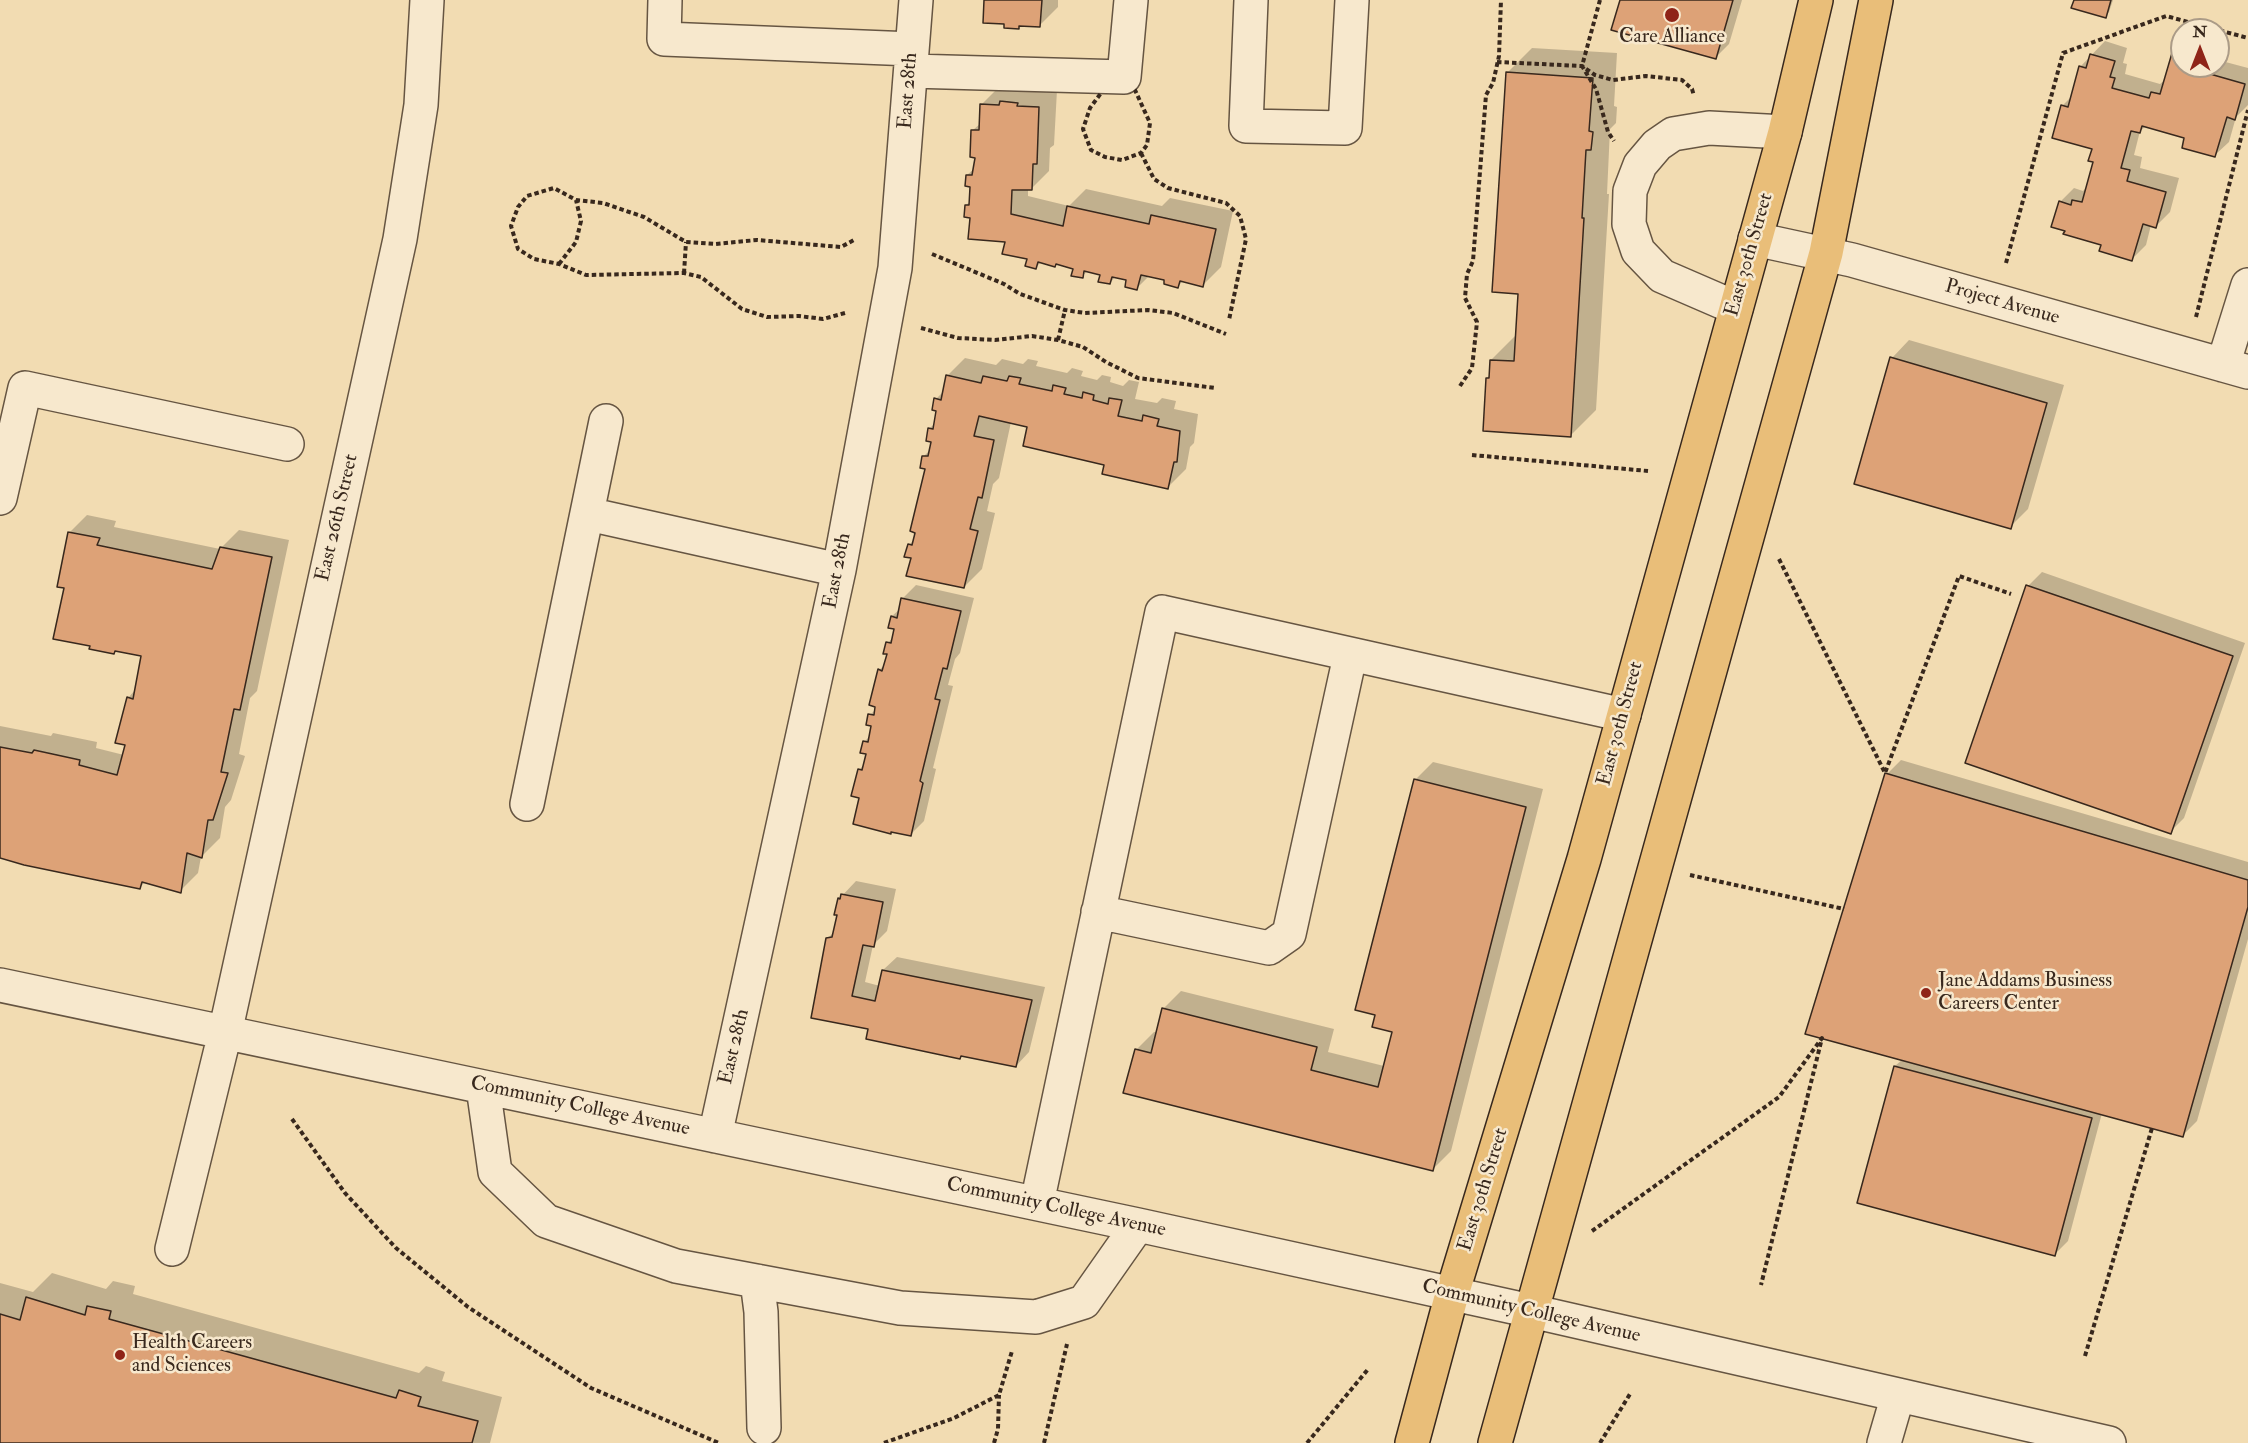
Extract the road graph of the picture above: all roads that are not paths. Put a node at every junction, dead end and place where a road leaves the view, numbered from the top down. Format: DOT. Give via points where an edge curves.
graph roads {
  1 [pos="427,0"];
  2 [pos="665,0"];
  3 [pos="916,0"];
  4 [pos="1131,0"];
  5 [pos="1251,0"];
  6 [pos="1352,0"];
  7 [pos="1815,0"];
  8 [pos="1876,0"];
  9 [pos="912,60"];
  10 [pos="1785,132"];
  11 [pos="1755,239"];
  12 [pos="1826,253"];
  13 [pos="2248,285"];
  14 [pos="1736,308"];
  15 [pos="2235,369"];
  16 [pos="606,421"];
  17 [pos="287,444"];
  18 [pos="0,498"];
  19 [pos="588,514"];
  20 [pos="839,570"];
  21 [pos="1350,656"];
  22 [pos="1624,716"];
  23 [pos="527,804"];
  24 [pos="1098,912"];
  25 [pos="0,985"];
  26 [pos="225,1033"];
  27 [pos="483,1087"];
  28 [pos="715,1136"];
  29 [pos="1037,1203"];
  30 [pos="1138,1225"];
  31 [pos="172,1249"];
  32 [pos="757,1281"];
  33 [pos="1452,1294"];
  34 [pos="1531,1311"];
  35 [pos="1898,1395"];
  36 [pos="764,1428"];
  37 [pos="1412,1443"];
  38 [pos="1495,1443"];
  39 [pos="1884,1443"];
  40 [pos="2109,1443"];
  1 -- 26 [label="street, East 26th Street" via="421,105 400,239"];
  2 -- 9 [label="street" via="664,39"];
  3 -- 9 [label="street, East 28th"];
  4 -- 9 [label="street" via="1124,77"];
  5 -- 6 [label="street" via="1246,126 1345,128"];
  7 -- 10 [label="main road, East 30th Street"];
  8 -- 12 [label="main road"];
  9 -- 20 [label="street, East 28th" via="895,268"];
  10 -- 11 [label="main road, East 30th Street"];
  10 -- 14 [label="street" via="1709,128 1673,134 1640,165 1630,191 1629,224 1638,251 1662,276"];
  11 -- 12 [label="street, Project Avenue"];
  11 -- 14 [label="main road, East 30th Street"];
  12 -- 15 [label="street, Project Avenue"];
  12 -- 34 [label="main road"];
  13 -- 15 [label="street"];
  14 -- 22 [label="main road, East 30th Street"];
  16 -- 19 [label="street"];
  17 -- 18 [label="street" via="25,388"];
  19 -- 20 [label="street"];
  19 -- 23 [label="street"];
  20 -- 28 [label="street, East 28th"];
  21 -- 22 [label="street"];
  21 -- 24 [label="street" via="1289,934 1269,948"];
  21 -- 24 [label="street" via="1162,612"];
  22 -- 33 [label="main road, East 30th Street"];
  24 -- 29 [label="street"];
  25 -- 26 [label="street, Community College Avenue"];
  26 -- 27 [label="street, Community College Avenue"];
  26 -- 31 [label="street, East 26th Street"];
  27 -- 28 [label="street, Community College Avenue"];
  27 -- 32 [label="street" via="495,1172 546,1221 676,1266"];
  28 -- 29 [label="street, Community College Avenue"];
  29 -- 30 [label="street, Community College Avenue"];
  30 -- 32 [label="street" via="1084,1302 1036,1317 900,1308"];
  30 -- 33 [label="street, Community College Avenue"];
  32 -- 36 [label="street"];
  33 -- 34 [label="street, Community College Avenue"];
  33 -- 37 [label="main road, East 30th Street"];
  34 -- 35 [label="street, Community College Avenue"];
  34 -- 38 [label="main road"];
  35 -- 39 [label="street"];
  35 -- 40 [label="street, Community College Avenue"];
}
